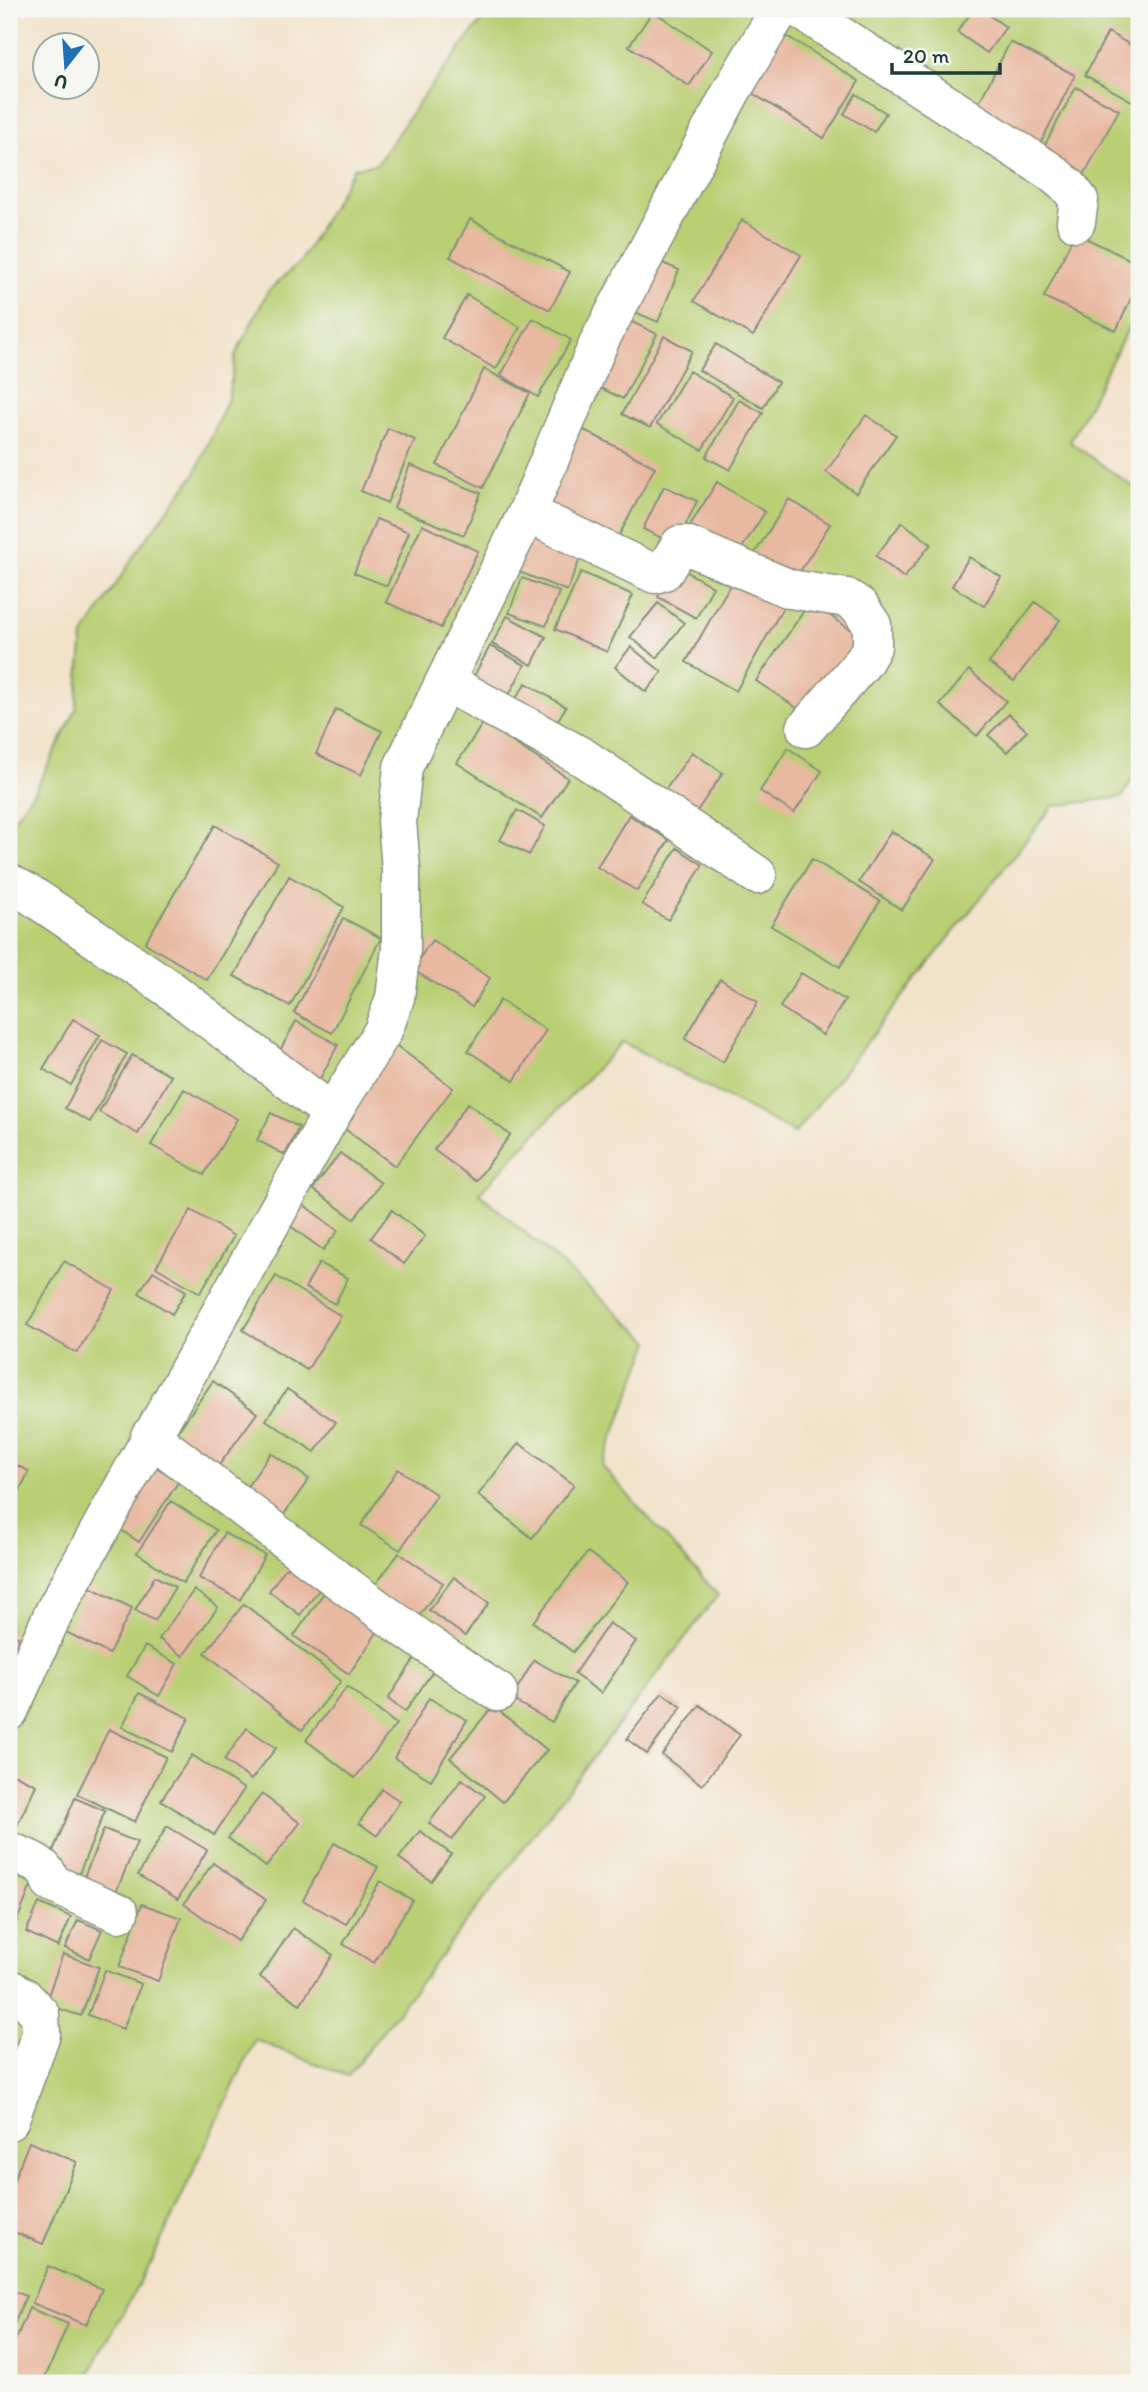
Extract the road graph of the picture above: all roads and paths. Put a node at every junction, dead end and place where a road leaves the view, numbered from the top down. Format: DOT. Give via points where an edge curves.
graph roads {
  1 [pos="780,9"];
  2 [pos="799,9"];
  3 [pos="1076,222"];
  4 [pos="527,513"];
  5 [pos="446,682"];
  6 [pos="806,728"];
  7 [pos="758,875"];
  8 [pos="9,883"];
  9 [pos="332,1113"];
  10 [pos="150,1436"];
  11 [pos="498,1692"];
  12 [pos="9,1711"];
  13 [pos="9,1851"];
  14 [pos="119,1913"];
  15 [pos="9,1988"];
  16 [pos="9,2118"];
  1 -- 4 [label="street" via="606,328"];
  2 -- 3 [label="street" via="1051,172 1079,200"];
  4 -- 5 [label="street"];
  4 -- 6 [label="street" via="655,574 664,571 680,545 686,545 790,589 847,598 859,606 872,625 872,647"];
  5 -- 7 [label="street" via="584,758"];
  5 -- 9 [label="street" via="403,766 397,821 401,949 395,998 383,1031"];
  8 -- 9 [label="street" via="167,987"];
  9 -- 10 [label="street"];
  10 -- 11 [label="street" via="329,1574"];
  10 -- 12 [label="street" via="54,1612"];
  13 -- 14 [label="street" via="42,1866 51,1883"];
  15 -- 16 [label="street" via="40,2014 41,2034"];
}
